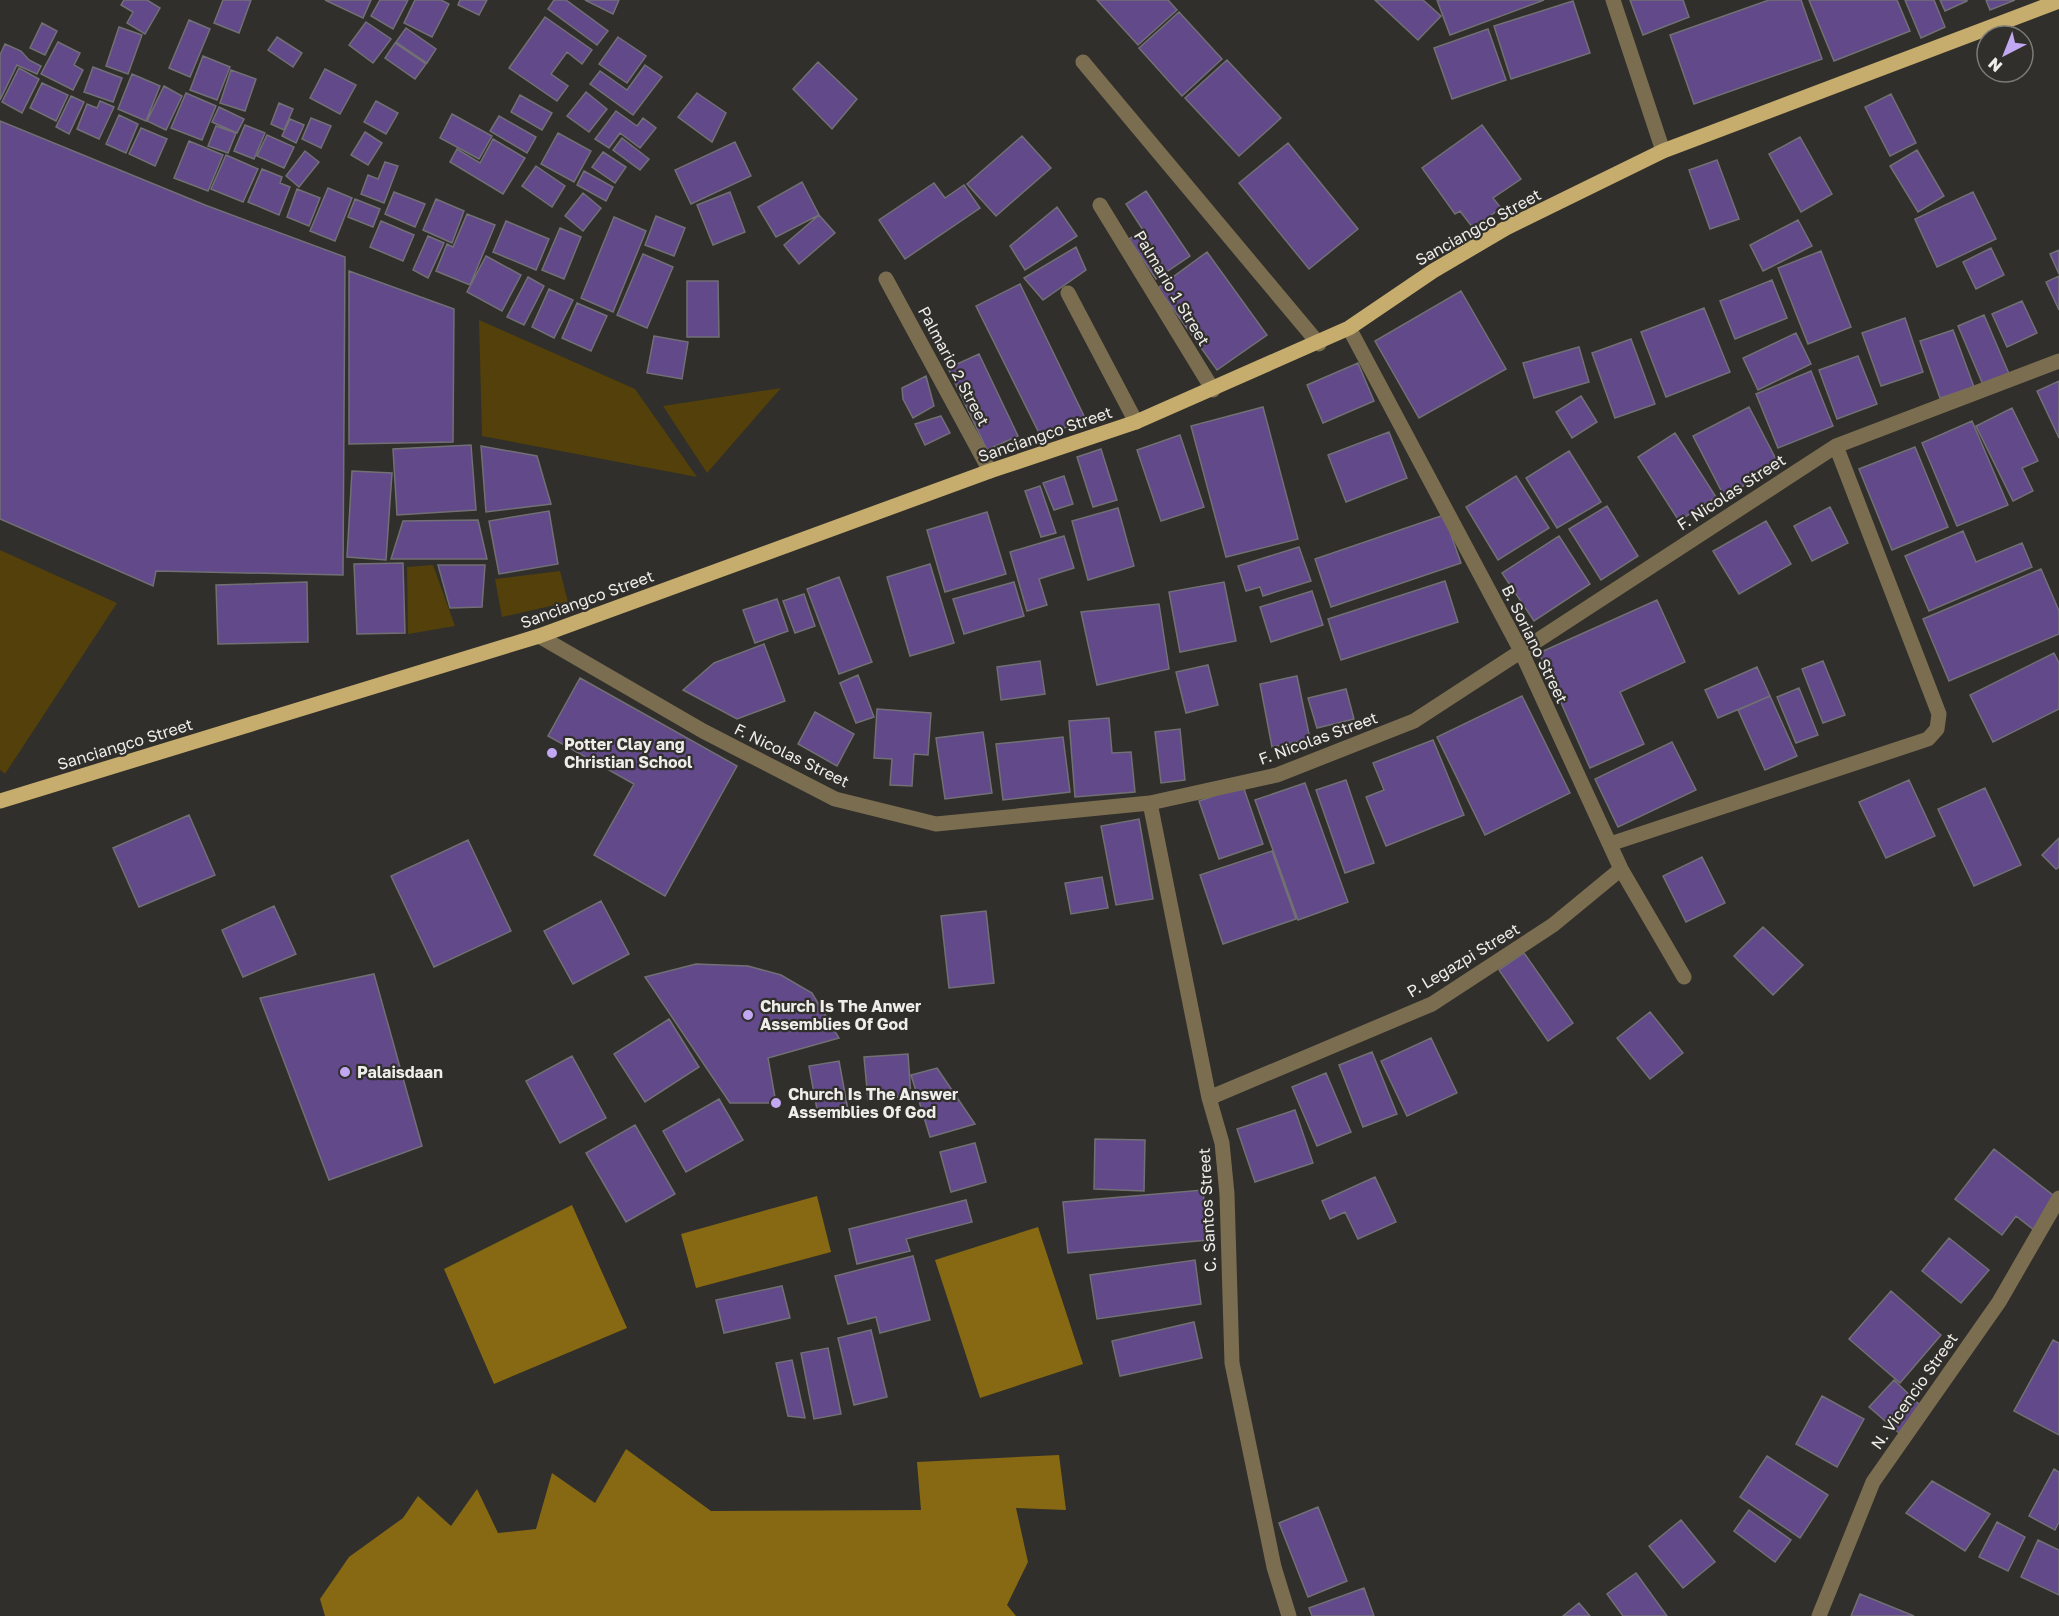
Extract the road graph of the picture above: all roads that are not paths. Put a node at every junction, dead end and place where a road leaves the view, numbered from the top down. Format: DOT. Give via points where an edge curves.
graph roads {
  1 [pos="1613,0"];
  2 [pos="2059,1"];
  3 [pos="1083,62"];
  4 [pos="1663,151"];
  5 [pos="1100,205"];
  6 [pos="886,279"];
  7 [pos="1068,292"];
  8 [pos="1349,328"];
  9 [pos="1319,344"];
  10 [pos="2059,361"];
  11 [pos="1213,390"];
  12 [pos="1136,422"];
  13 [pos="1836,446"];
  14 [pos="990,471"];
  15 [pos="539,636"];
  16 [pos="1520,649"];
  17 [pos="0,801"];
  18 [pos="1150,803"];
  19 [pos="1610,844"];
  20 [pos="1621,869"];
  21 [pos="1684,976"];
  22 [pos="1209,1098"];
  23 [pos="2059,1198"];
  24 [pos="1289,1616"];
  25 [pos="1819,1616"];
  1 -- 4 [label="street"];
  2 -- 4 [label="main road, Sanciangco Street"];
  3 -- 9 [label="street"];
  4 -- 8 [label="main road, Sanciangco Street" via="1506,228"];
  5 -- 11 [label="street, Palmario 1 Street"];
  6 -- 14 [label="street, Palmario 2 Street"];
  7 -- 12 [label="street"];
  8 -- 9 [label="main road, Sanciangco Street"];
  8 -- 16 [label="street, B. Soriano Street"];
  9 -- 11 [label="main road, Sanciangco Street"];
  10 -- 13 [label="street, F. Nicolas Street"];
  11 -- 12 [label="main road, Sanciangco Street"];
  12 -- 14 [label="main road, Sanciangco Street"];
  13 -- 16 [label="street, F. Nicolas Street"];
  13 -- 19 [label="street" via="1939,714 1937,729 1928,739"];
  14 -- 15 [label="main road, Sanciangco Street"];
  15 -- 17 [label="main road, Sanciangco Street"];
  15 -- 18 [label="street, F. Nicolas Street" via="703,731 835,799 936,824"];
  16 -- 18 [label="street, F. Nicolas Street" via="1414,721 1277,775"];
  16 -- 19 [label="street, B. Soriano Street"];
  18 -- 22 [label="street, C. Santos Street"];
  19 -- 20 [label="street, B. Soriano Street"];
  20 -- 21 [label="street, B. Soriano Street"];
  20 -- 22 [label="street, P. Legazpi Street" via="1553,926 1432,1004"];
  22 -- 24 [label="street, C. Santos Street" via="1222,1143 1227,1194 1232,1363 1274,1566"];
  23 -- 25 [label="street, N. Vicencio Street" via="1999,1302 1873,1482"];
}
